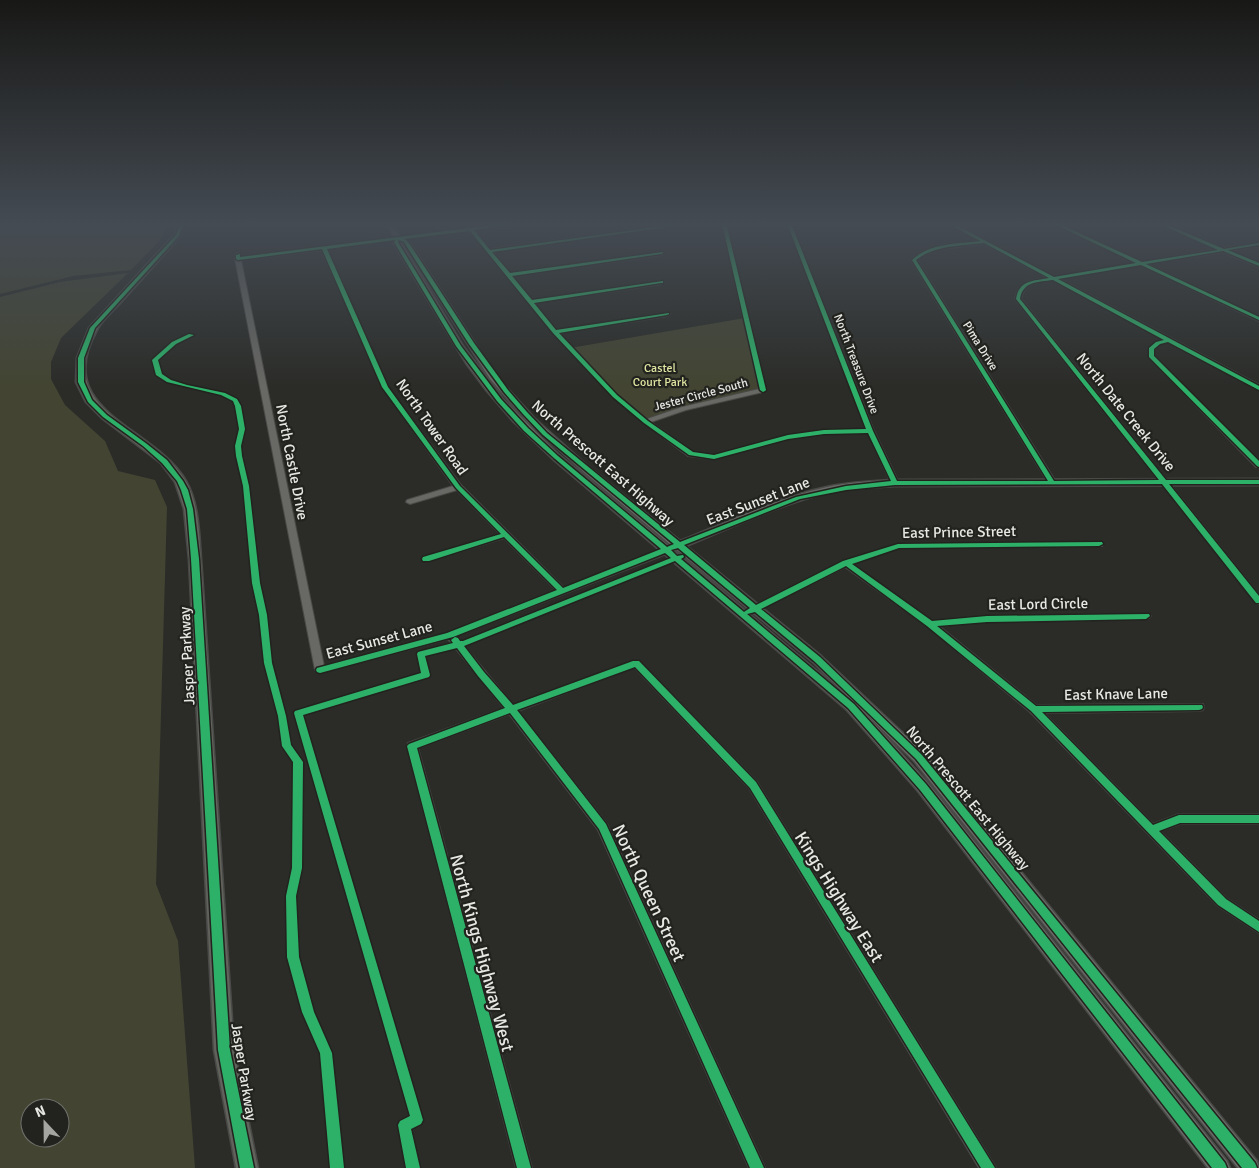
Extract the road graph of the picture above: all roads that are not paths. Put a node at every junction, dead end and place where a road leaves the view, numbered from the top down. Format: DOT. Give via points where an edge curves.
graph roads {
  1 [pos="139,278"];
  2 [pos="242,278"];
  3 [pos="337,278"];
  4 [pos="421,278"];
  5 [pos="510,278"];
  6 [pos="737,278"];
  7 [pos="810,278"];
  8 [pos="925,278"];
  9 [pos="1051,278"];
  10 [pos="1063,278"];
  11 [pos="1171,278"];
  12 [pos="1054,279"];
  13 [pos="661,282"];
  14 [pos="530,302"];
  15 [pos="667,314"];
  16 [pos="1259,319"];
  17 [pos="555,332"];
  18 [pos="1169,340"];
  19 [pos="1259,388"];
  20 [pos="646,422"];
  21 [pos="870,431"];
  22 [pos="1259,465"];
  23 [pos="1052,482"];
  24 [pos="1164,482"];
  25 [pos="1259,482"];
  26 [pos="895,483"];
  27 [pos="458,488"];
  28 [pos="410,502"];
  29 [pos="505,535"];
  30 [pos="1099,544"];
  31 [pos="672,549"];
  32 [pos="426,559"];
  33 [pos="846,563"];
  34 [pos="562,591"];
  35 [pos="1259,601"];
  36 [pos="749,611"];
  37 [pos="1146,616"];
  38 [pos="930,624"];
  39 [pos="450,634"];
  40 [pos="320,670"];
  41 [pos="1199,707"];
  42 [pos="1034,709"];
  43 [pos="512,710"];
  44 [pos="1259,819"];
  45 [pos="1151,830"];
  46 [pos="986,840"];
  47 [pos="969,846"];
  48 [pos="1259,927"];
  49 [pos="247,1168"];
  50 [pos="524,1168"];
  51 [pos="757,1168"];
  52 [pos="988,1168"];
  53 [pos="1220,1168"];
  54 [pos="1250,1168"];
  1 -- 49 [label="main road, Jasper Parkway" via="93,328 83,346 79,375 88,399 100,412 168,465 179,480 190,508 224,1050"];
  2 -- 40 [label="street, North Castle Drive"];
  3 -- 27 [label="street, North Tower Road" via="385,387"];
  4 -- 31 [label="street, North Prescott East Highway" via="446,314 481,379 509,404 525,429"];
  5 -- 14 [label="street"];
  6 -- 20 [label="street, Jester Circle South" via="763,390 684,408"];
  7 -- 21 [label="street, North Treasure Drive"];
  8 -- 23 [label="street, Pima Drive"];
  9 -- 12 [label="street"];
  10 -- 12 [label="street"];
  11 -- 16 [label="street"];
  12 -- 18 [label="street"];
  12 -- 24 [label="street, North Date Creek Drive" via="1024,285 1018,299"];
  13 -- 14 [label="street"];
  14 -- 17 [label="street"];
  15 -- 17 [label="street"];
  17 -- 20 [label="street" via="615,396"];
  18 -- 19 [label="street"];
  18 -- 22 [label="street" via="1151,349 1152,356"];
  20 -- 21 [label="street" via="691,454 714,457 788,437"];
  21 -- 26 [label="street, North Treasure Drive"];
  23 -- 24 [label="street, East Sunset Lane"];
  23 -- 26 [label="street, East Sunset Lane"];
  24 -- 25 [label="street, East Sunset Lane"];
  24 -- 35 [label="street, North Date Creek Drive"];
  26 -- 31 [label="street, East Sunset Lane" via="838,488 798,498"];
  27 -- 28 [label="street"];
  27 -- 29 [label="street, North Tower Road"];
  29 -- 32 [label="street"];
  29 -- 34 [label="street, North Tower Road"];
  30 -- 33 [label="street, East Prince Street" via="898,546"];
  31 -- 34 [label="street, East Sunset Lane"];
  31 -- 36 [label="street, North Prescott East Highway"];
  33 -- 36 [label="street, East Prince Street"];
  33 -- 38 [label="street"];
  34 -- 39 [label="street, East Sunset Lane"];
  36 -- 46 [label="street, North Prescott East Highway" via="817,660 896,734 919,757"];
  36 -- 47 [label="street, North Prescott East Highway" via="851,706 898,757"];
  37 -- 38 [label="street, East Lord Circle" via="987,619"];
  38 -- 42 [label="street"];
  39 -- 40 [label="street, East Sunset Lane"];
  39 -- 43 [label="street, North Queen Street"];
  41 -- 42 [label="street, East Knave Lane"];
  42 -- 45 [label="street"];
  43 -- 50 [label="street, North Kings Highway West" via="412,746"];
  43 -- 51 [label="street, North Queen Street" via="603,828"];
  43 -- 52 [label="street, Kings Highway East" via="636,663 753,785"];
  44 -- 45 [label="street" via="1179,820"];
  45 -- 48 [label="street" via="1222,902"];
  46 -- 47 [label="street"];
  46 -- 54 [label="street, North Prescott East Highway"];
  47 -- 53 [label="street, North Prescott East Highway"];
}
